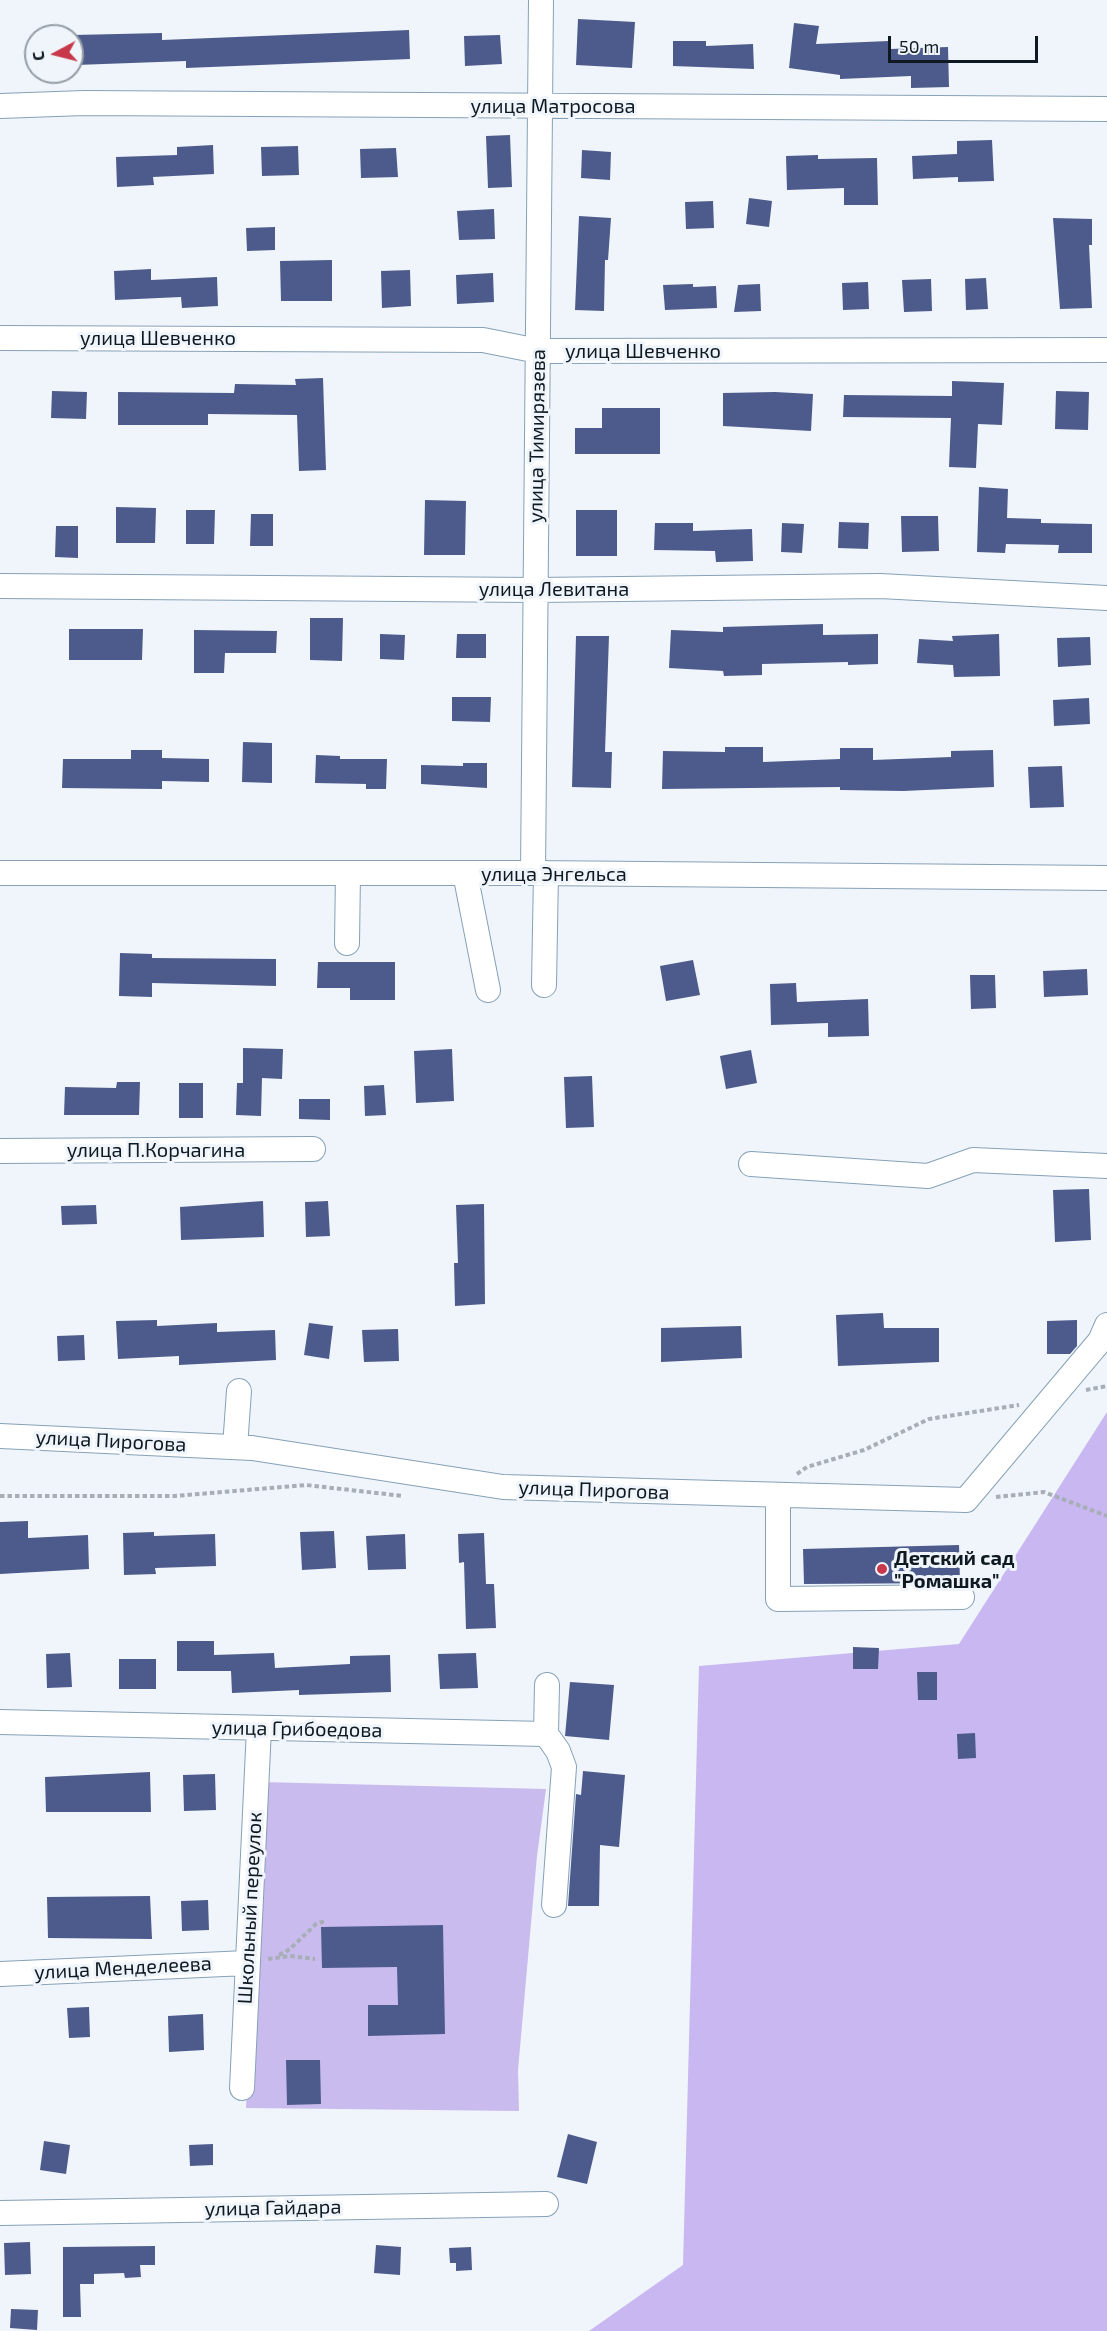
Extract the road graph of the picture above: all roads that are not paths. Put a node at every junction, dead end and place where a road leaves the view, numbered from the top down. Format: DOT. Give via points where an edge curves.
graph roads {
  1 [pos="542,0"];
  2 [pos="0,106"];
  3 [pos="540,106"];
  4 [pos="1107,109"];
  5 [pos="0,338"];
  6 [pos="1107,350"];
  7 [pos="538,351"];
  8 [pos="0,586"];
  9 [pos="536,590"];
  10 [pos="1107,598"];
  11 [pos="0,873"];
  12 [pos="348,873"];
  13 [pos="465,873"];
  14 [pos="539,873"];
  15 [pos="1107,878"];
  16 [pos="347,943"];
  17 [pos="544,985"];
  18 [pos="488,990"];
  19 [pos="312,1149"];
  20 [pos="0,1151"];
  21 [pos="752,1164"];
  22 [pos="1107,1166"];
  23 [pos="1107,1325"];
  24 [pos="238,1391"];
  25 [pos="0,1436"];
  26 [pos="235,1447"];
  27 [pos="778,1496"];
  28 [pos="962,1597"];
  29 [pos="547,1685"];
  30 [pos="0,1722"];
  31 [pos="259,1728"];
  32 [pos="546,1734"];
  33 [pos="554,1905"];
  34 [pos="247,1963"];
  35 [pos="0,1974"];
  36 [pos="242,2088"];
  37 [pos="546,2204"];
  38 [pos="0,2212"];
  1 -- 3 [label="street, улица Тимирязева"];
  2 -- 3 [label="street, улица Матросова"];
  3 -- 4 [label="street, улица Матросова"];
  3 -- 7 [label="street, улица Тимирязева"];
  5 -- 7 [label="street, улица Шевченко" via="483,340"];
  6 -- 7 [label="street, улица Шевченко"];
  7 -- 9 [label="street, улица Тимирязева"];
  8 -- 9 [label="street, улица Левитана"];
  9 -- 10 [label="street, улица Левитана" via="880,586"];
  9 -- 14 [label="street, улица Тимирязева"];
  11 -- 12 [label="street, улица Энгельса"];
  12 -- 13 [label="street, улица Энгельса"];
  12 -- 16 [label="street"];
  13 -- 14 [label="street, улица Энгельса"];
  13 -- 18 [label="street"];
  14 -- 15 [label="street, улица Энгельса"];
  14 -- 17 [label="street, улица Тимирязева"];
  19 -- 20 [label="street, улица П.Корчагина"];
  21 -- 22 [label="street" via="928,1176 973,1160"];
  23 -- 27 [label="street, улица Пирогова" via="1101,1341 966,1500"];
  24 -- 26 [label="street"];
  25 -- 26 [label="street, улица Пирогова"];
  26 -- 27 [label="street, улица Пирогова" via="503,1487"];
  27 -- 28 [label="street" via="778,1599"];
  29 -- 32 [label="street"];
  30 -- 31 [label="street, улица Грибоедова"];
  31 -- 32 [label="street, улица Грибоедова"];
  31 -- 34 [label="street, Школьный переулок"];
  32 -- 33 [label="street" via="564,1767"];
  34 -- 35 [label="street, улица Менделеева"];
  34 -- 36 [label="street, Школьный переулок"];
  37 -- 38 [label="street, улица Гайдара"];
}
